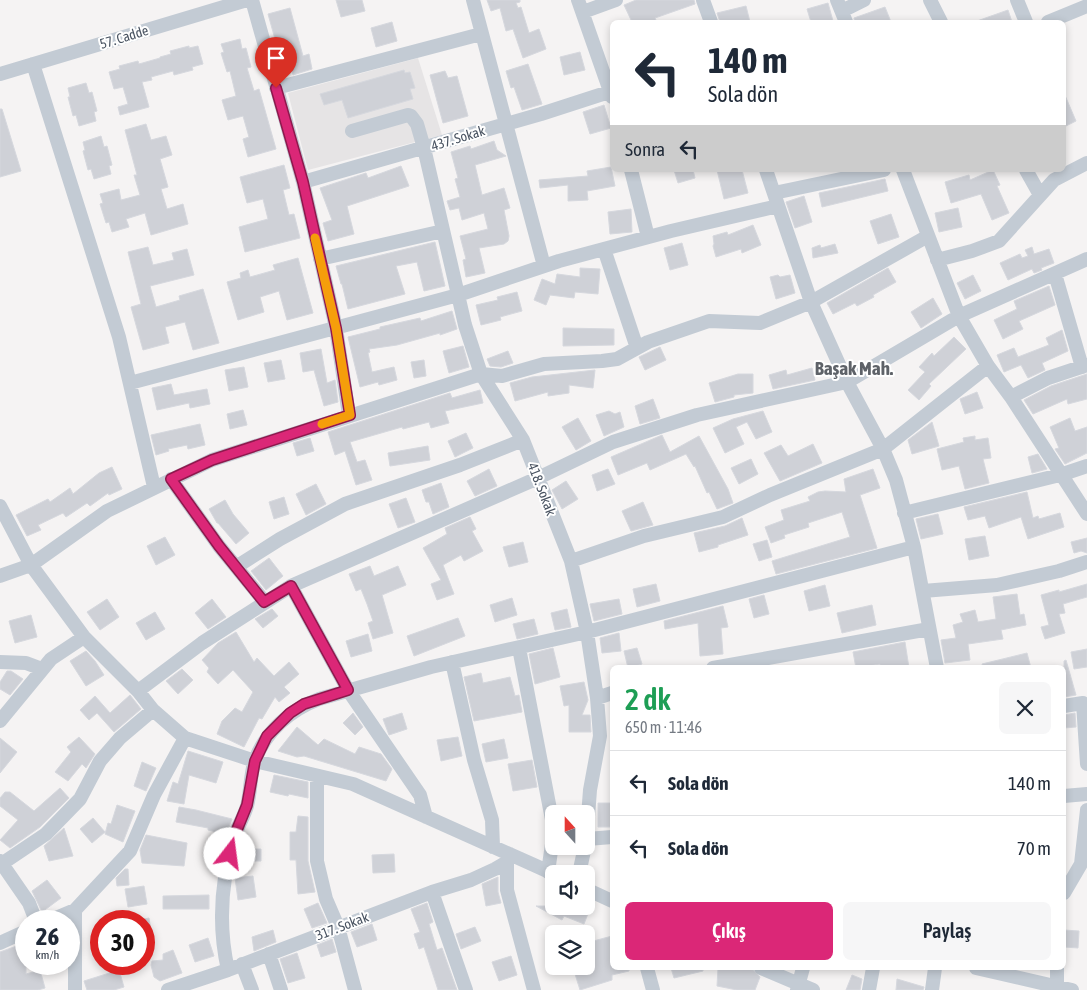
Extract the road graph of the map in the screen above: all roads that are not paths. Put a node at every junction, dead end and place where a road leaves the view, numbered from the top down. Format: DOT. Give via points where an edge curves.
graph roads {
  1 [pos="247,0"];
  2 [pos="252,0"];
  3 [pos="473,0"];
  4 [pos="616,0"];
  5 [pos="703,0"];
  6 [pos="864,0"];
  7 [pos="930,0"];
  8 [pos="1017,0"];
  9 [pos="580,6"];
  10 [pos="842,11"];
  11 [pos="1087,11"];
  12 [pos="710,20"];
  13 [pos="940,20"];
  14 [pos="1025,20"];
  15 [pos="1055,20"];
  16 [pos="482,34"];
  17 [pos="33,64"];
  18 [pos="0,74"];
  19 [pos="276,88"];
  20 [pos="610,88"];
  21 [pos="610,94"];
  22 [pos="506,124"];
  23 [pos="352,131"];
  24 [pos="424,148"];
  25 [pos="1087,163"];
  26 [pos="632,172"];
  27 [pos="767,172"];
  28 [pos="877,172"];
  29 [pos="904,172"];
  30 [pos="1027,172"];
  31 [pos="303,182"];
  32 [pos="1040,195"];
  33 [pos="776,199"];
  34 [pos="443,231"];
  35 [pos="928,236"];
  36 [pos="648,237"];
  37 [pos="604,249"];
  38 [pos="320,259"];
  39 [pos="1087,259"];
  40 [pos="938,260"];
  41 [pos="544,266"];
  42 [pos="1054,274"];
  43 [pos="458,295"];
  44 [pos="810,302"];
  45 [pos="959,316"];
  46 [pos="336,328"];
  47 [pos="637,348"];
  48 [pos="988,366"];
  49 [pos="1084,366"];
  50 [pos="481,374"];
  51 [pos="847,382"];
  52 [pos="130,384"];
  53 [pos="1011,396"];
  54 [pos="350,415"];
  55 [pos="523,440"];
  56 [pos="883,449"];
  57 [pos="1087,466"];
  58 [pos="1060,475"];
  59 [pos="538,478"];
  60 [pos="171,479"];
  61 [pos="154,488"];
  62 [pos="0,506"];
  63 [pos="904,512"];
  64 [pos="1087,514"];
  65 [pos="914,547"];
  66 [pos="570,561"];
  67 [pos="1087,562"];
  68 [pos="31,566"];
  69 [pos="236,567"];
  70 [pos="0,576"];
  71 [pos="291,586"];
  72 [pos="922,591"];
  73 [pos="264,602"];
  74 [pos="929,629"];
  75 [pos="587,632"];
  76 [pos="84,637"];
  77 [pos="519,648"];
  78 [pos="0,662"];
  79 [pos="452,662"];
  80 [pos="730,665"];
  81 [pos="936,665"];
  82 [pos="42,669"];
  83 [pos="348,690"];
  84 [pos="138,691"];
  85 [pos="610,694"];
  86 [pos="597,698"];
  87 [pos="1066,706"];
  88 [pos="154,710"];
  89 [pos="0,721"];
  90 [pos="184,738"];
  91 [pos="255,761"];
  92 [pos="1087,764"];
  93 [pos="318,776"];
  94 [pos="1087,794"];
  95 [pos="1066,796"];
  96 [pos="589,805"];
  97 [pos="1087,810"];
  98 [pos="426,817"];
  99 [pos="610,837"];
  100 [pos="595,841"];
  101 [pos="493,847"];
  102 [pos="508,858"];
  103 [pos="1,863"];
  104 [pos="552,865"];
  105 [pos="545,871"];
  106 [pos="1066,890"];
  107 [pos="432,892"];
  108 [pos="595,893"];
  109 [pos="610,900"];
  110 [pos="32,910"];
  111 [pos="75,910"];
  112 [pos="338,927"];
  113 [pos="15,936"];
  114 [pos="0,942"];
  115 [pos="269,954"];
  116 [pos="242,964"];
  117 [pos="228,970"];
  118 [pos="648,970"];
  119 [pos="765,970"];
  120 [pos="802,970"];
  121 [pos="873,970"];
  122 [pos="935,970"];
  123 [pos="989,970"];
  124 [pos="1058,970"];
  125 [pos="75,975"];
  126 [pos="798,987"];
  127 [pos="1057,987"];
  128 [pos="75,990"];
  129 [pos="170,990"];
  130 [pos="252,990"];
  131 [pos="281,990"];
  132 [pos="356,990"];
  133 [pos="466,990"];
  134 [pos="534,990"];
  135 [pos="653,990"];
  136 [pos="813,990"];
  137 [pos="869,990"];
  138 [pos="932,990"];
  139 [pos="1072,990"];
  1 -- 17 [label="street, 57. Cadde"];
  2 -- 19 [label="street"];
  3 -- 16 [label="street"];
  4 -- 9 [label="street"];
  5 -- 12 [label="street"];
  6 -- 10 [label="street"];
  7 -- 13 [label="street"];
  8 -- 14 [label="street"];
  9 -- 20 [label="street"];
  11 -- 15 [label="street"];
  16 -- 19 [label="street"];
  16 -- 22 [label="street"];
  17 -- 18 [label="street, 57. Cadde"];
  17 -- 52 [label="street" via="119,337"];
  19 -- 31 [label="street"];
  21 -- 22 [label="street, 437. Sokak"];
  22 -- 24 [label="street, 437. Sokak"];
  22 -- 41 [label="street"];
  23 -- 24 [label="street, 418. Sokak" via="408,115 416,124"];
  24 -- 31 [label="street, 437. Sokak"];
  24 -- 34 [label="street, 418. Sokak"];
  25 -- 32 [label="street" via="1054,180"];
  26 -- 36 [label="street"];
  27 -- 33 [label="street"];
  28 -- 33 [label="street"];
  29 -- 35 [label="street"];
  30 -- 32 [label="street"];
  31 -- 38 [label="street"];
  32 -- 40 [label="street" via="999,241"];
  33 -- 36 [label="street"];
  33 -- 44 [label="street"];
  34 -- 38 [label="street"];
  34 -- 43 [label="street, 418. Sokak"];
  35 -- 40 [label="street"];
  35 -- 44 [label="street"];
  36 -- 37 [label="street"];
  37 -- 41 [label="street"];
  37 -- 47 [label="street"];
  38 -- 46 [label="street"];
  39 -- 42 [label="street"];
  40 -- 45 [label="street"];
  41 -- 43 [label="street"];
  42 -- 45 [label="street"];
  42 -- 49 [label="street"];
  43 -- 46 [label="street"];
  43 -- 50 [label="street, 418. Sokak"];
  44 -- 47 [label="street" via="760,323 709,321"];
  44 -- 51 [label="street"];
  45 -- 48 [label="street"];
  45 -- 51 [label="street"];
  46 -- 52 [label="street"];
  46 -- 54 [label="street"];
  47 -- 50 [label="street" via="617,359 544,364 502,376"];
  48 -- 53 [label="street"];
  48 -- 56 [label="street"];
  49 -- 53 [label="street" via="1048,378"];
  50 -- 54 [label="street"];
  50 -- 55 [label="street, 418. Sokak"];
  51 -- 56 [label="street"];
  51 -- 59 [label="street" via="697,415 612,442"];
  52 -- 61 [label="street"];
  53 -- 58 [label="street"];
  54 -- 60 [label="street" via="212,460"];
  55 -- 59 [label="street, 418. Sokak"];
  55 -- 69 [label="street" via="346,504"];
  56 -- 63 [label="street" via="896,480"];
  56 -- 66 [label="street" via="723,516 644,536"];
  57 -- 58 [label="street"];
  58 -- 63 [label="street"];
  58 -- 64 [label="street"];
  59 -- 66 [label="street, 418. Sokak"];
  59 -- 71 [label="street"];
  60 -- 61 [label="street"];
  60 -- 69 [label="street"];
  61 -- 68 [label="street" via="106,511"];
  62 -- 68 [label="street"];
  63 -- 65 [label="street"];
  65 -- 72 [label="street"];
  65 -- 75 [label="street"];
  66 -- 75 [label="street, 418. Sokak"];
  67 -- 72 [label="street" via="997,585"];
  68 -- 70 [label="street"];
  68 -- 76 [label="street"];
  69 -- 73 [label="street"];
  71 -- 73 [label="street"];
  71 -- 83 [label="street"];
  72 -- 74 [label="street"];
  73 -- 84 [label="street"];
  74 -- 80 [label="street"];
  74 -- 81 [label="street"];
  75 -- 77 [label="street"];
  75 -- 86 [label="street, 418. Sokak"];
  76 -- 82 [label="street"];
  76 -- 84 [label="street"];
  77 -- 79 [label="street"];
  77 -- 104 [label="street" via="554,830"];
  78 -- 82 [label="street" via="26,663"];
  79 -- 83 [label="street"];
  79 -- 101 [label="street" via="474,760 492,820"];
  82 -- 89 [label="street"];
  83 -- 91 [label="street" via="304,704 290,713 267,736"];
  83 -- 98 [label="street" via="420,794"];
  84 -- 88 [label="street"];
  85 -- 86 [label="street"];
  86 -- 96 [label="street, 418. Sokak" via="600,736"];
  87 -- 92 [label="street" via="1083,703"];
  88 -- 90 [label="street"];
  88 -- 103 [label="street" via="120,738 100,761 80,800 46,834"];
  90 -- 91 [label="street"];
  90 -- 111 [label="street" via="130,851"];
  91 -- 93 [label="street"];
  91 -- 117 [label="street" via="247,805 234,837 222,889 223,950"];
  93 -- 98 [label="street" via="353,784"];
  93 -- 112 [label="street" via="317,862 326,899"];
  94 -- 95 [label="street"];
  97 -- 106 [label="street" via="1081,864"];
  98 -- 101 [label="street"];
  99 -- 100 [label="street"];
  101 -- 102 [label="street"];
  102 -- 105 [label="street"];
  102 -- 107 [label="street, 317. Sokak" via="495,869 471,880"];
  102 -- 134 [label="street" via="507,890"];
  103 -- 110 [label="street"];
  107 -- 112 [label="street, 317. Sokak"];
  107 -- 133 [label="street"];
  108 -- 109 [label="street"];
  112 -- 115 [label="street, 317. Sokak"];
  112 -- 132 [label="street"];
  113 -- 114 [label="street"];
  115 -- 116 [label="street, 317. Sokak"];
  115 -- 131 [label="street"];
  116 -- 117 [label="street, 317. Sokak"];
  116 -- 130 [label="street"];
  117 -- 129 [label="street, 317. Sokak"];
  118 -- 135 [label="street"];
  119 -- 126 [label="street"];
  120 -- 126 [label="street"];
  121 -- 137 [label="street"];
  122 -- 138 [label="street"];
  123 -- 127 [label="street"];
  124 -- 127 [label="street"];
  125 -- 128 [label="street"];
  126 -- 136 [label="street"];
  127 -- 139 [label="street"];
}
